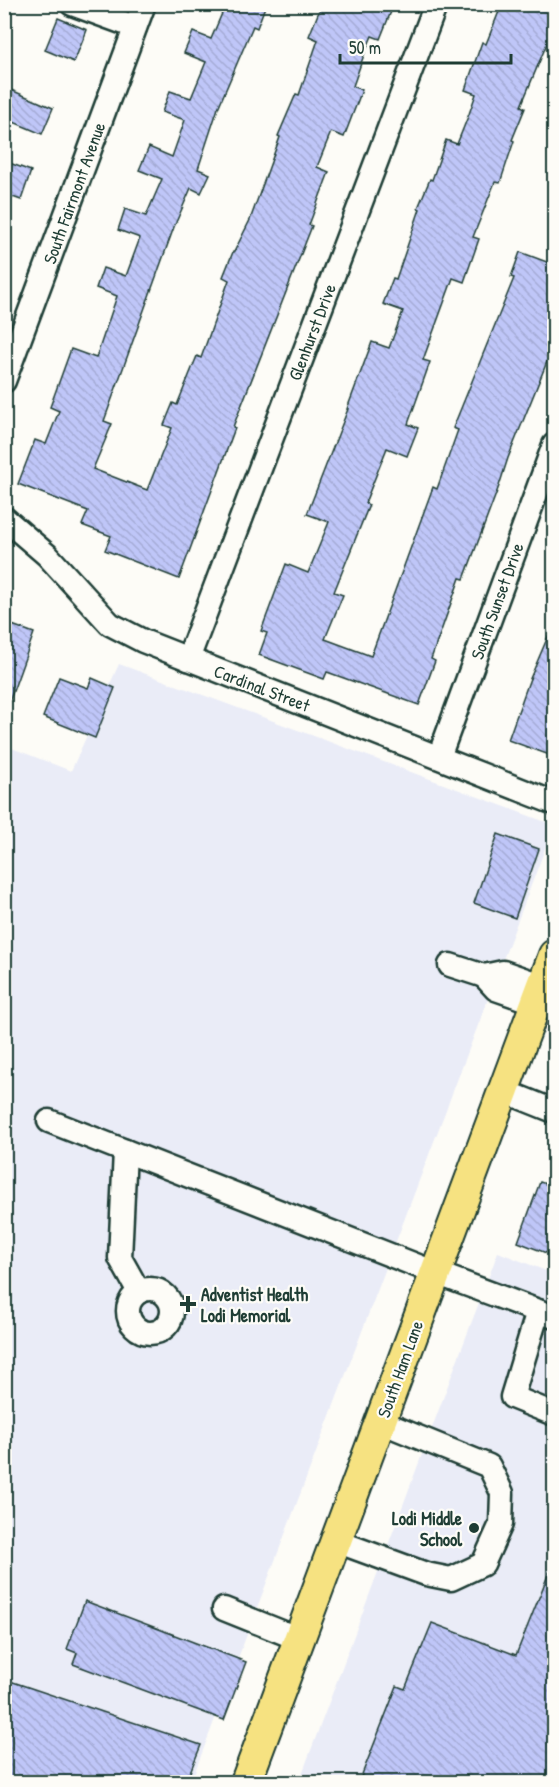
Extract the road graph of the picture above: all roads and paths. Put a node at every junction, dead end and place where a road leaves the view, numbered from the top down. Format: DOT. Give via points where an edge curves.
graph roads {
  1 [pos="72,4"];
  2 [pos="144,4"];
  3 [pos="436,4"];
  4 [pos="135,27"];
  5 [pos="4,381"];
  6 [pos="555,445"];
  7 [pos="4,518"];
  8 [pos="188,659"];
  9 [pos="439,757"];
  10 [pos="555,803"];
  11 [pos="555,955"];
  12 [pos="450,966"];
  13 [pos="540,994"];
  14 [pos="504,1091"];
  15 [pos="555,1111"];
  16 [pos="48,1121"];
  17 [pos="125,1151"];
  18 [pos="436,1273"];
  19 [pos="139,1292"];
  20 [pos="546,1314"];
  21 [pos="555,1414"];
  22 [pos="381,1422"];
  23 [pos="336,1541"];
  24 [pos="224,1609"];
  25 [pos="299,1639"];
  26 [pos="246,1782"];
  1 -- 4 [label="street"];
  2 -- 4 [label="street, South Fairmont Avenue"];
  3 -- 8 [label="street, Glenhurst Drive"];
  4 -- 5 [label="street, South Fairmont Avenue"];
  6 -- 9 [label="street, South Sunset Drive"];
  7 -- 8 [label="street, Cardinal Street" via="47,555 110,624"];
  8 -- 9 [label="street, Cardinal Street"];
  9 -- 10 [label="street, Cardinal Street"];
  11 -- 13 [label="main road, South Ham Lane"];
  12 -- 13 [label="street" via="484,975 496,989"];
  13 -- 14 [label="main road, South Ham Lane"];
  14 -- 15 [label="street"];
  14 -- 18 [label="main road, South Ham Lane"];
  16 -- 17 [label="street"];
  17 -- 18 [label="street"];
  17 -- 19 [label="street" via="120,1258"];
  18 -- 20 [label="street"];
  18 -- 22 [label="main road, South Ham Lane"];
  19 -- 19 [label="street" via="128,1305 130,1322 144,1332 161,1330 171,1317 169,1300 155,1290"];
  20 -- 21 [label="street" via="512,1397"];
  22 -- 23 [label="main road, South Ham Lane"];
  22 -- 23 [label="street" via="489,1466 502,1492 501,1524 483,1564 451,1579 426,1574"];
  23 -- 25 [label="main road, South Ham Lane"];
  24 -- 25 [label="street"];
  25 -- 26 [label="main road, South Ham Lane"];
}
